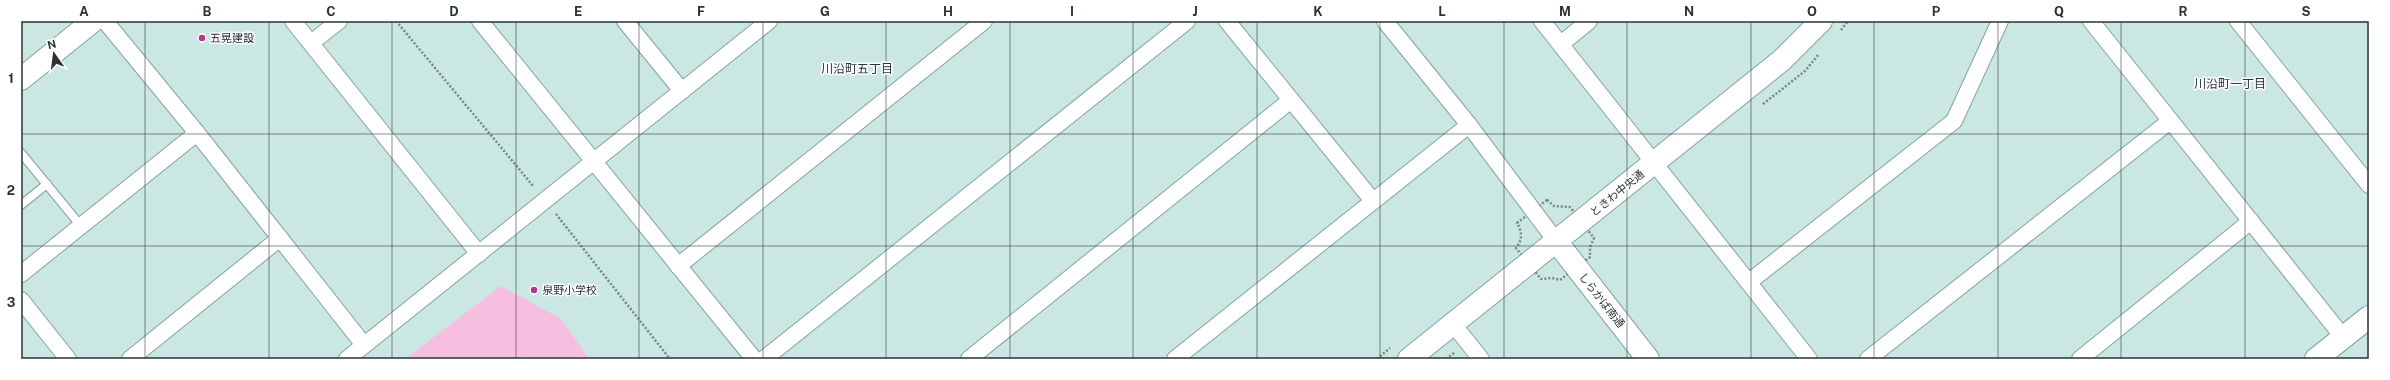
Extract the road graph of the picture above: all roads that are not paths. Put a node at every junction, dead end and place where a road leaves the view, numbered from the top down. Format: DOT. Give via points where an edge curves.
graph roads {
  1 [pos="93,21"];
  2 [pos="105,21"];
  3 [pos="293,21"];
  4 [pos="339,21"];
  5 [pos="480,21"];
  6 [pos="625,21"];
  7 [pos="769,21"];
  8 [pos="984,21"];
  9 [pos="1187,21"];
  10 [pos="1228,21"];
  11 [pos="1385,21"];
  12 [pos="1542,21"];
  13 [pos="1589,21"];
  14 [pos="1821,21"];
  15 [pos="2000,21"];
  16 [pos="2091,21"];
  17 [pos="2238,21"];
  18 [pos="311,43"];
  19 [pos="1561,44"];
  20 [pos="21,79"];
  21 [pos="682,90"];
  22 [pos="1291,100"];
  23 [pos="2170,121"];
  24 [pos="1469,124"];
  25 [pos="197,133"];
  26 [pos="21,153"];
  27 [pos="594,162"];
  28 [pos="1655,163"];
  29 [pos="47,184"];
  30 [pos="2369,185"];
  31 [pos="1373,201"];
  32 [pos="21,205"];
  33 [pos="2251,221"];
  34 [pos="81,226"];
  35 [pos="280,238"];
  36 [pos="1556,241"];
  37 [pos="479,254"];
  38 [pos="678,266"];
  39 [pos="21,274"];
  40 [pos="1749,282"];
  41 [pos="21,300"];
  42 [pos="2369,316"];
  43 [pos="1453,324"];
  44 [pos="2343,337"];
  45 [pos="364,345"];
  46 [pos="68,359"];
  47 [pos="130,359"];
  48 [pos="347,359"];
  49 [pos="754,359"];
  50 [pos="764,359"];
  51 [pos="969,359"];
  52 [pos="1175,359"];
  53 [pos="1409,359"];
  54 [pos="1481,359"];
  55 [pos="1648,359"];
  56 [pos="1809,359"];
  57 [pos="1868,359"];
  58 [pos="2080,359"];
  59 [pos="2316,359"];
  1 -- 20 [label="street"];
  2 -- 25 [label="street"];
  3 -- 18 [label="street"];
  4 -- 18 [label="street"];
  5 -- 27 [label="street"];
  6 -- 21 [label="street"];
  7 -- 21 [label="street"];
  8 -- 38 [label="street"];
  9 -- 50 [label="street"];
  10 -- 22 [label="street"];
  11 -- 24 [label="street"];
  12 -- 19 [label="street"];
  13 -- 19 [label="street"];
  14 -- 28 [label="street, ときわ中央通" via="1782,60"];
  15 -- 40 [label="street" via="1954,121"];
  16 -- 23 [label="street"];
  17 -- 30 [label="street"];
  18 -- 37 [label="street"];
  19 -- 28 [label="street"];
  21 -- 27 [label="street"];
  22 -- 31 [label="street"];
  22 -- 51 [label="street"];
  23 -- 33 [label="street"];
  23 -- 57 [label="street"];
  24 -- 31 [label="street"];
  24 -- 36 [label="street"];
  25 -- 34 [label="street"];
  25 -- 35 [label="street"];
  26 -- 29 [label="lane"];
  27 -- 37 [label="street"];
  27 -- 38 [label="street"];
  28 -- 36 [label="street, ときわ中央通"];
  28 -- 40 [label="street"];
  29 -- 32 [label="lane"];
  29 -- 34 [label="lane"];
  31 -- 52 [label="street"];
  33 -- 44 [label="street"];
  33 -- 58 [label="street"];
  34 -- 39 [label="street"];
  35 -- 45 [label="street"];
  35 -- 47 [label="street"];
  36 -- 43 [label="street, ときわ中央通"];
  36 -- 55 [label="street, しらかば南通"];
  37 -- 45 [label="street"];
  38 -- 49 [label="street"];
  40 -- 56 [label="street"];
  41 -- 46 [label="street"];
  42 -- 44 [label="street"];
  43 -- 53 [label="street, ときわ中央通"];
  43 -- 54 [label="street"];
  44 -- 59 [label="street"];
  45 -- 48 [label="street"];
}
